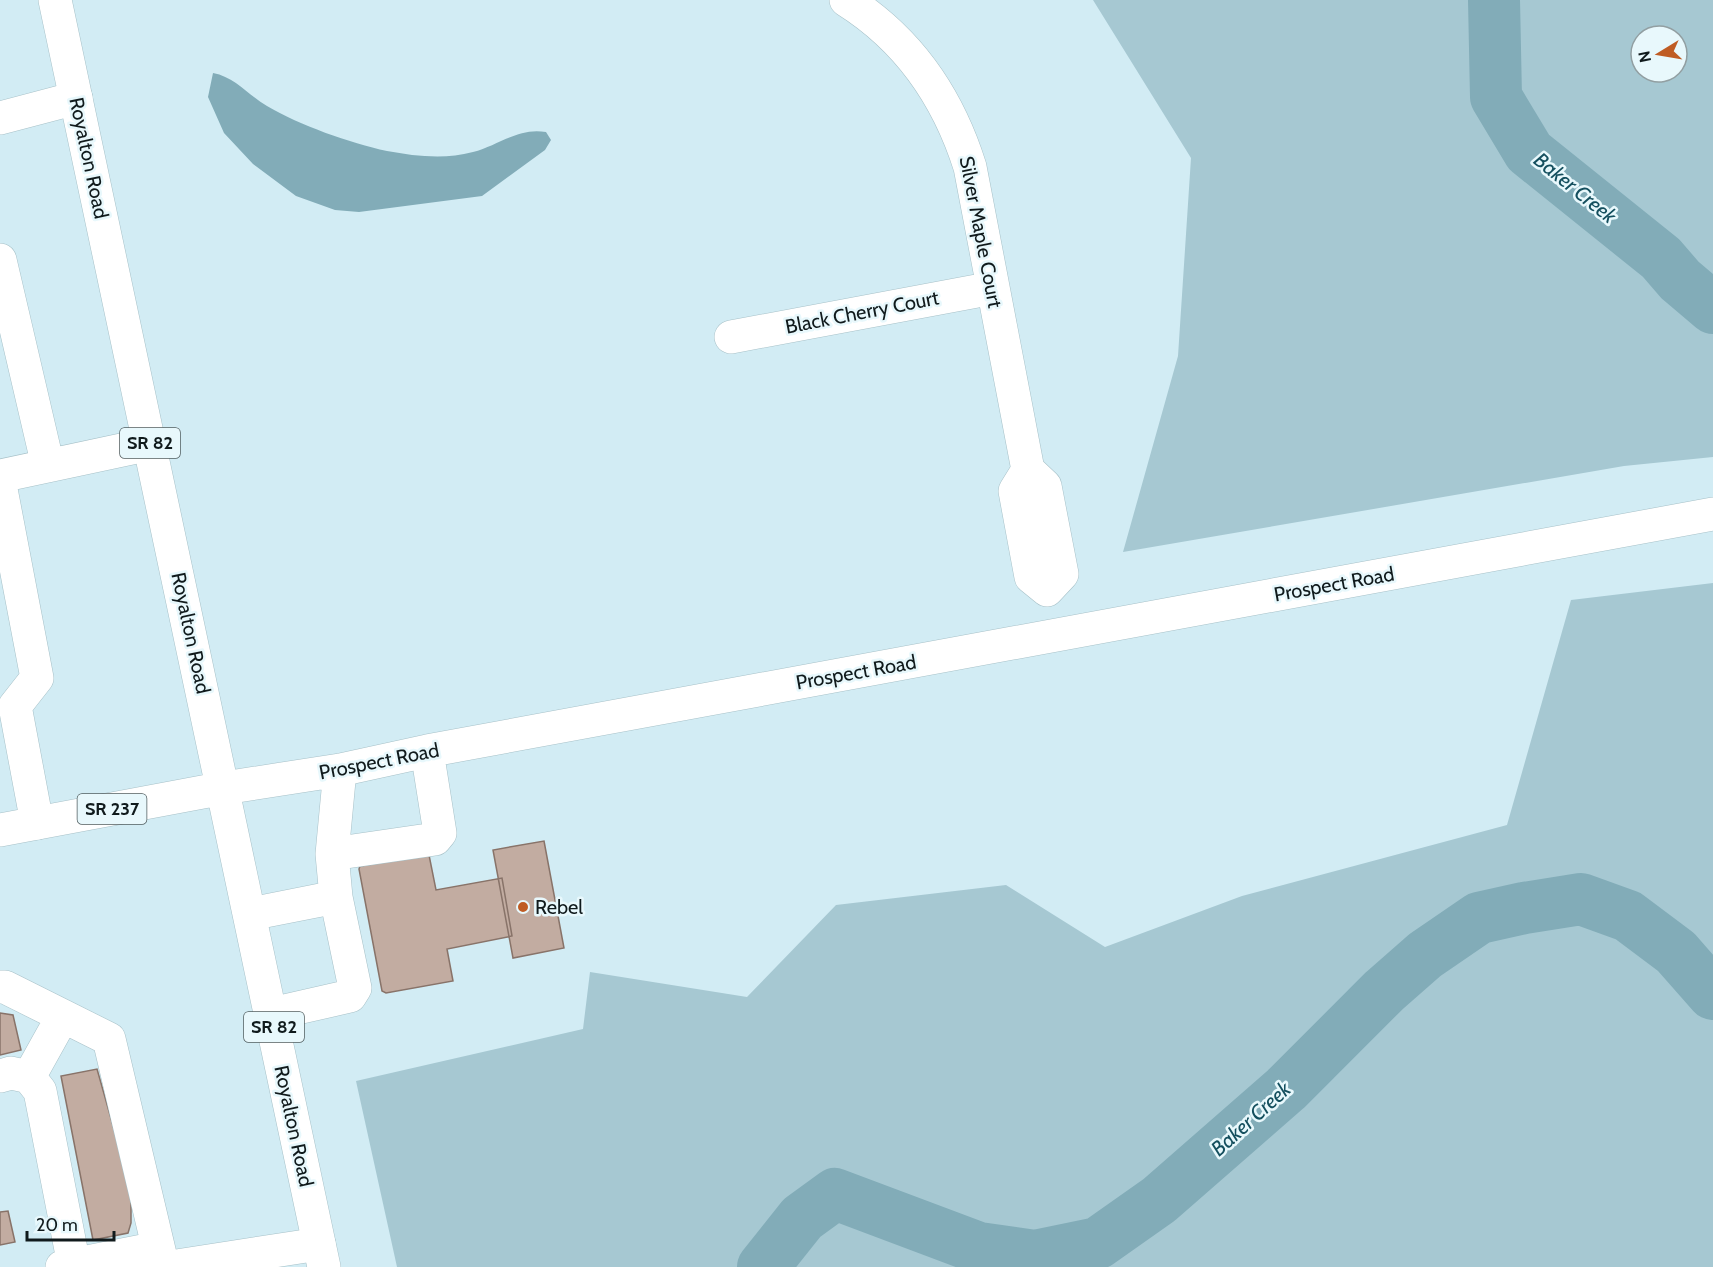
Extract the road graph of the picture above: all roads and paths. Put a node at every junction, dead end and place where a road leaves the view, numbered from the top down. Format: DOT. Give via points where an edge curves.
graph roads {
  1 [pos="55,0"];
  2 [pos="846,0"];
  3 [pos="76,98"];
  4 [pos="0,118"];
  5 [pos="0,260"];
  6 [pos="993,288"];
  7 [pos="8,333"];
  8 [pos="731,337"];
  9 [pos="150,444"];
  10 [pos="48,466"];
  11 [pos="0,476"];
  12 [pos="0,484"];
  13 [pos="1713,514"];
  14 [pos="4,524"];
  15 [pos="1056,635"];
  16 [pos="8,708"];
  17 [pos="427,751"];
  18 [pos="340,770"];
  19 [pos="224,788"];
  20 [pos="38,823"];
  21 [pos="0,830"];
  22 [pos="332,854"];
  23 [pos="336,897"];
  24 [pos="250,914"];
  25 [pos="0,987"];
  26 [pos="271,1014"];
  27 [pos="63,1016"];
  28 [pos="15,1076"];
  29 [pos="321,1255"];
  30 [pos="164,1261"];
  31 [pos="68,1266"];
  1 -- 3 [label="street, Royalton Road / SR 82"];
  2 -- 6 [label="street, Silver Maple Court" via="876,20 920,64 951,118 970,166"];
  3 -- 4 [label="street"];
  3 -- 9 [label="street, Royalton Road / SR 82"];
  5 -- 7 [label="street"];
  6 -- 8 [label="street, Black Cherry Court"];
  6 -- 15 [label="street, Silver Maple Court" via="1028,470 1015,491 1030,577 1047,590"];
  7 -- 10 [label="street"];
  9 -- 10 [label="street"];
  9 -- 19 [label="street, Royalton Road / SR 82"];
  10 -- 11 [label="street"];
  12 -- 14 [label="street"];
  13 -- 15 [label="street, Prospect Road"];
  14 -- 16 [label="street" via="37,678"];
  15 -- 17 [label="street, Prospect Road"];
  16 -- 20 [label="street"];
  17 -- 18 [label="street, Prospect Road"];
  17 -- 22 [label="street" via="440,833 435,839"];
  18 -- 19 [label="street, Prospect Road"];
  18 -- 22 [label="street"];
  19 -- 20 [label="street, Prospect Road / SR 237"];
  19 -- 24 [label="street, Royalton Road / SR 82"];
  20 -- 21 [label="street, Prospect Road / SR 237"];
  22 -- 23 [label="street"];
  23 -- 24 [label="street"];
  23 -- 26 [label="street" via="355,988 350,996"];
  24 -- 26 [label="street, Royalton Road / SR 82"];
  25 -- 27 [label="street"];
  26 -- 29 [label="street, Royalton Road / SR 82"];
  27 -- 28 [label="street"];
  27 -- 30 [label="street" via="109,1039"];
  28 -- 31 [label="street" via="40,1091"];
  29 -- 30 [label="street"];
  30 -- 31 [label="street"];
}
